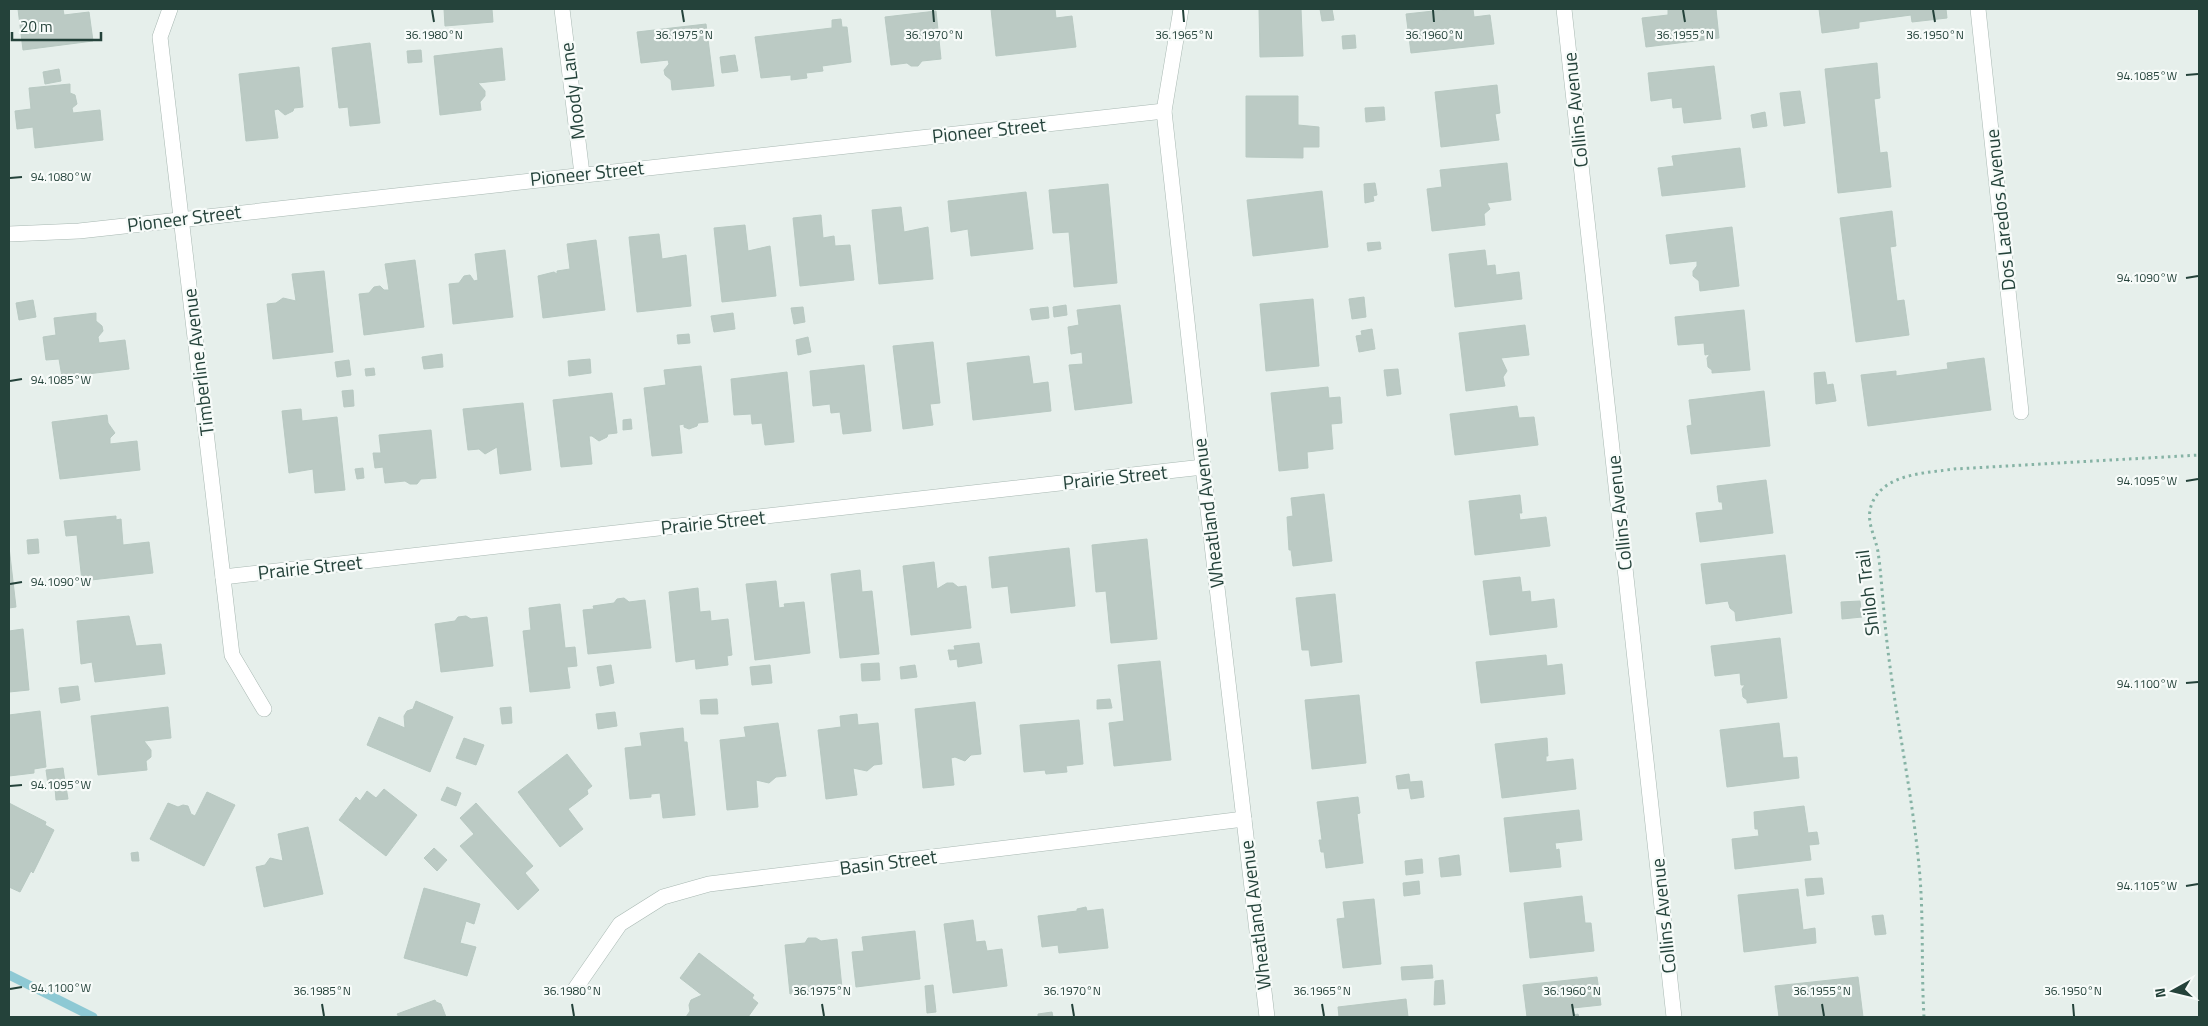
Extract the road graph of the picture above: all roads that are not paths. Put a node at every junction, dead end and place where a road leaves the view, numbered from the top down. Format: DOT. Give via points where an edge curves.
graph roads {
  1 [pos="170,9"];
  2 [pos="562,9"];
  3 [pos="1181,9"];
  4 [pos="1564,9"];
  5 [pos="1978,9"];
  6 [pos="1164,111"];
  7 [pos="582,174"];
  8 [pos="182,218"];
  9 [pos="9,234"];
  10 [pos="2021,412"];
  11 [pos="1203,467"];
  12 [pos="223,577"];
  13 [pos="264,709"];
  14 [pos="1244,819"];
  15 [pos="575,989"];
  16 [pos="1267,1017"];
  17 [pos="1674,1017"];
  1 -- 8 [label="street, Timberline Avenue" via="160,37"];
  2 -- 7 [label="street, Moody Lane"];
  3 -- 6 [label="street, Wheatland Avenue"];
  4 -- 17 [label="street, Collins Avenue"];
  5 -- 10 [label="street, Dos Laredos Avenue"];
  6 -- 7 [label="street, Pioneer Street"];
  6 -- 11 [label="street, Wheatland Avenue"];
  7 -- 8 [label="street, Pioneer Street"];
  8 -- 9 [label="street, Pioneer Street" via="79,231"];
  8 -- 12 [label="street, Timberline Avenue"];
  11 -- 12 [label="street, Prairie Street"];
  11 -- 14 [label="street, Wheatland Avenue"];
  12 -- 13 [label="street, Timberline Avenue" via="232,655"];
  14 -- 15 [label="street, Basin Street" via="709,884 663,897 620,924"];
  14 -- 16 [label="street, Wheatland Avenue"];
}
